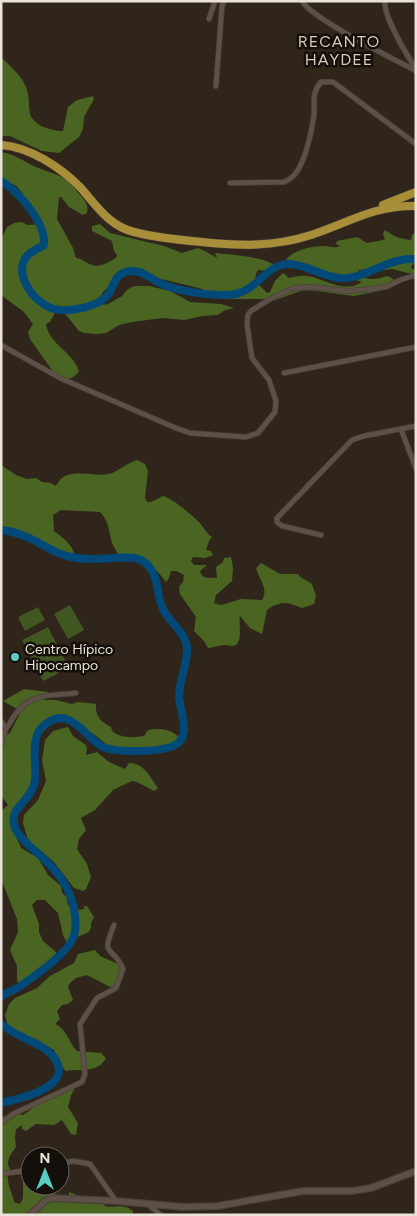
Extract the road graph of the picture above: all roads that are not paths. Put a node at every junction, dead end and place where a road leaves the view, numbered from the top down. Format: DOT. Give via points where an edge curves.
graph roads {
  1 [pos="216,1"];
  2 [pos="224,1"];
  3 [pos="302,1"];
  4 [pos="385,1"];
  5 [pos="209,19"];
  6 [pos="416,70"];
  7 [pos="216,86"];
  8 [pos="416,144"];
  9 [pos="1,145"];
  10 [pos="230,183"];
  11 [pos="416,192"];
  12 [pos="416,206"];
  13 [pos="367,213"];
  14 [pos="416,275"];
  15 [pos="1,345"];
  16 [pos="416,347"];
  17 [pos="284,373"];
  18 [pos="416,426"];
  19 [pos="401,429"];
  20 [pos="416,469"];
  21 [pos="321,535"];
  22 [pos="76,693"];
  23 [pos="4,725"];
  24 [pos="1,744"];
  25 [pos="114,925"];
  26 [pos="1,1123"];
  27 [pos="70,1162"];
  28 [pos="416,1170"];
  29 [pos="20,1171"];
  30 [pos="1,1174"];
  31 [pos="116,1201"];
  32 [pos="147,1204"];
  33 [pos="30,1215"];
  34 [pos="161,1215"];
  1 -- 5 [label="street"];
  2 -- 7 [label="street"];
  3 -- 6 [label="street" via="305,7 325,21"];
  4 -- 6 [label="street" via="391,22"];
  8 -- 10 [label="street" via="333,82 321,82 314,90 314,116 300,168 292,178 284,182"];
  9 -- 13 [label="main road" via="26,151 66,174 114,223 131,232 150,236 261,245 311,235"];
  11 -- 13 [label="main road"];
  12 -- 13 [label="main road" via="389,207"];
  14 -- 15 [label="street" via="372,290 294,288 251,311 247,324 252,358 269,380 276,401 275,412 267,423 246,437 190,433 176,428 60,378"];
  16 -- 17 [label="street"];
  18 -- 19 [label="street"];
  19 -- 20 [label="street"];
  19 -- 21 [label="street" via="352,440 277,518 282,526"];
  22 -- 23 [label="street" via="44,695 17,712 10,725"];
  23 -- 24 [label="street"];
  25 -- 26 [label="street" via="107,948 123,969 116,988 97,998 80,1024 85,1074 82,1082 12,1114"];
  27 -- 31 [label="street" via="90,1164"];
  28 -- 32 [label="street" via="371,1188 352,1191 302,1191 218,1206"];
  29 -- 30 [label="street"];
  31 -- 32 [label="street"];
  31 -- 33 [label="street" via="52,1198"];
  32 -- 34 [label="street"];
}
